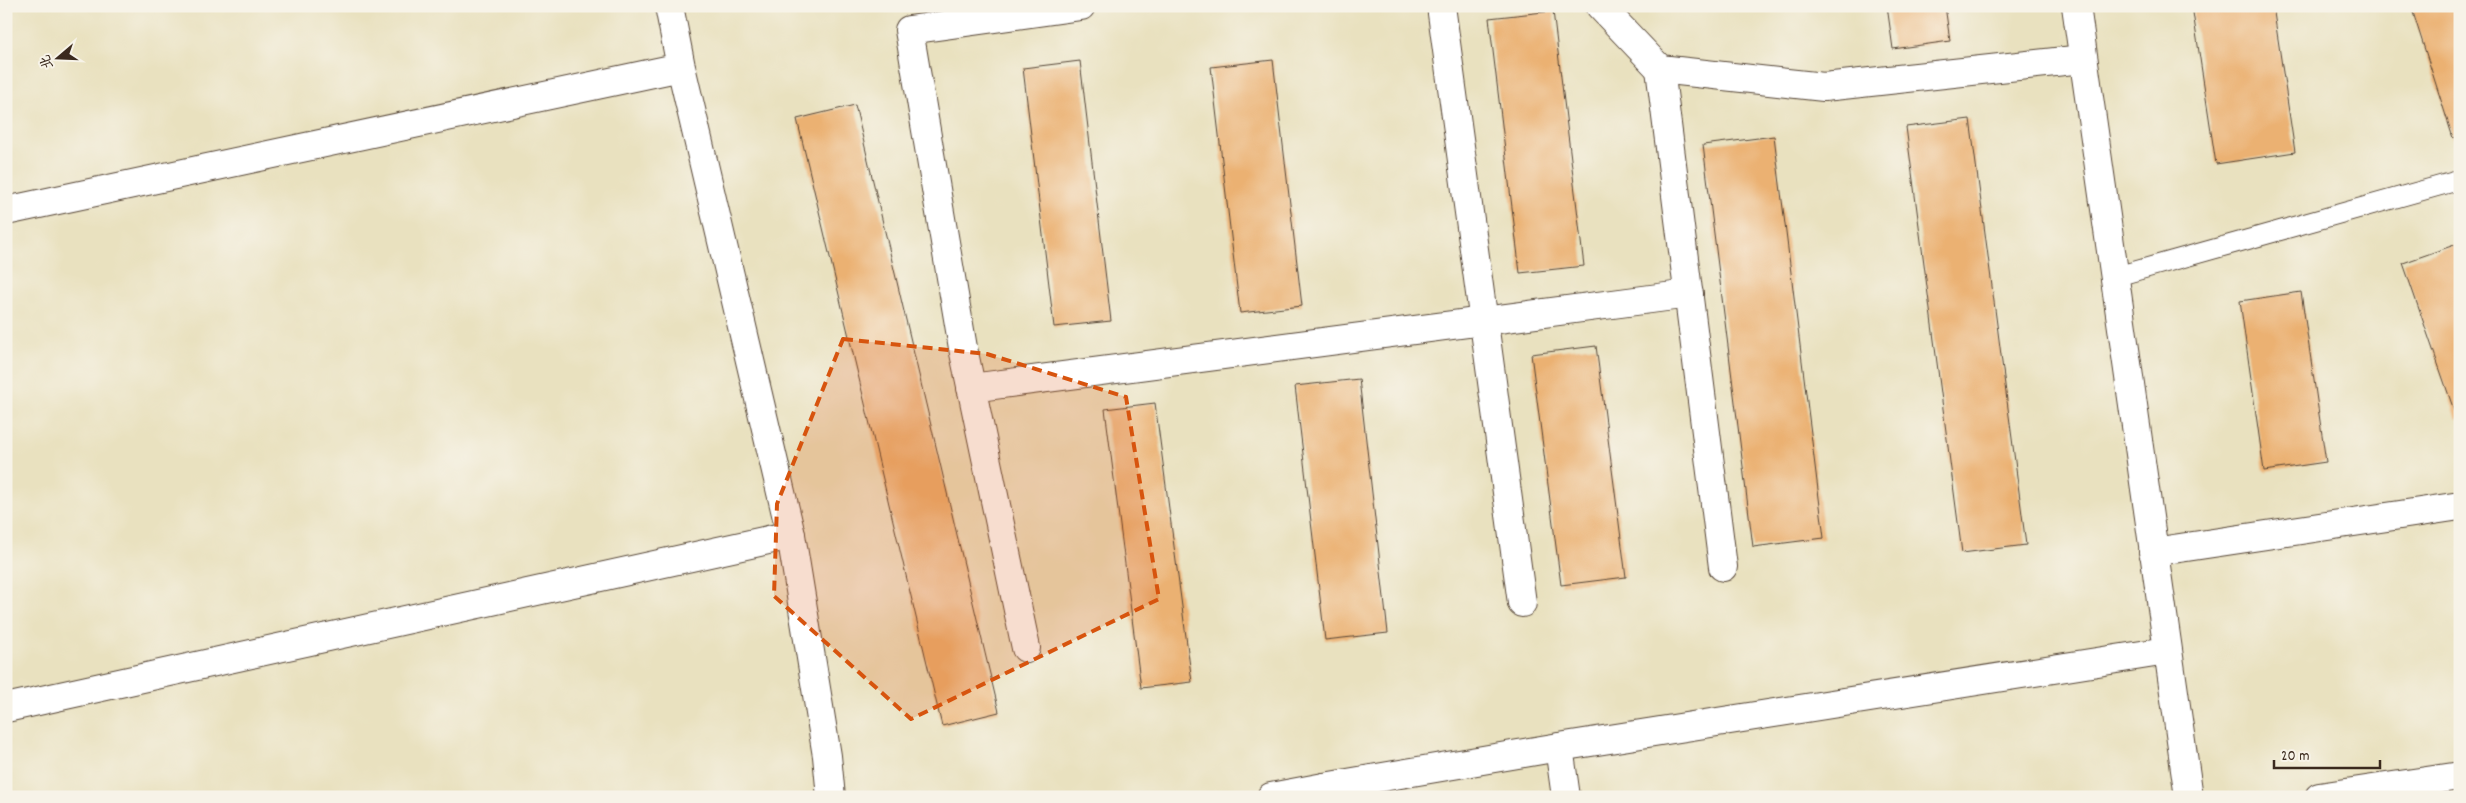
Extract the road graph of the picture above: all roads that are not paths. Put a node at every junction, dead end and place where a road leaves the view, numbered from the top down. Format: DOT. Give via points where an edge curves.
graph roads {
  1 [pos="669,6"];
  2 [pos="1081,6"];
  3 [pos="1441,6"];
  4 [pos="1600,6"];
  5 [pos="2076,6"];
  6 [pos="2083,59"];
  7 [pos="681,67"];
  8 [pos="1660,69"];
  9 [pos="2460,180"];
  10 [pos="6,211"];
  11 [pos="2114,277"];
  12 [pos="1689,294"];
  13 [pos="1484,320"];
  14 [pos="972,388"];
  15 [pos="2460,506"];
  16 [pos="791,534"];
  17 [pos="2153,552"];
  18 [pos="1723,567"];
  19 [pos="1522,603"];
  20 [pos="1026,648"];
  21 [pos="2167,651"];
  22 [pos="6,708"];
  23 [pos="1559,747"];
  24 [pos="2460,776"];
  25 [pos="1324,792"];
  26 [pos="830,797"];
  27 [pos="1271,797"];
  28 [pos="1566,797"];
  29 [pos="2189,797"];
  30 [pos="2319,797"];
  1 -- 7 [label="street"];
  2 -- 14 [label="street" via="909,30"];
  3 -- 13 [label="street"];
  4 -- 8 [label="street"];
  5 -- 6 [label="street"];
  6 -- 8 [label="street" via="1824,87"];
  6 -- 11 [label="street"];
  7 -- 10 [label="street"];
  7 -- 16 [label="street"];
  8 -- 12 [label="street"];
  9 -- 11 [label="lane"];
  11 -- 17 [label="street"];
  12 -- 13 [label="street"];
  12 -- 18 [label="street"];
  13 -- 14 [label="street"];
  13 -- 19 [label="street"];
  14 -- 20 [label="street"];
  15 -- 17 [label="street"];
  16 -- 22 [label="street"];
  16 -- 26 [label="street" via="827,756"];
  17 -- 21 [label="street"];
  21 -- 23 [label="street"];
  21 -- 29 [label="street"];
  23 -- 25 [label="street"];
  23 -- 28 [label="street"];
  24 -- 30 [label="street"];
  25 -- 27 [label="street"];
}
